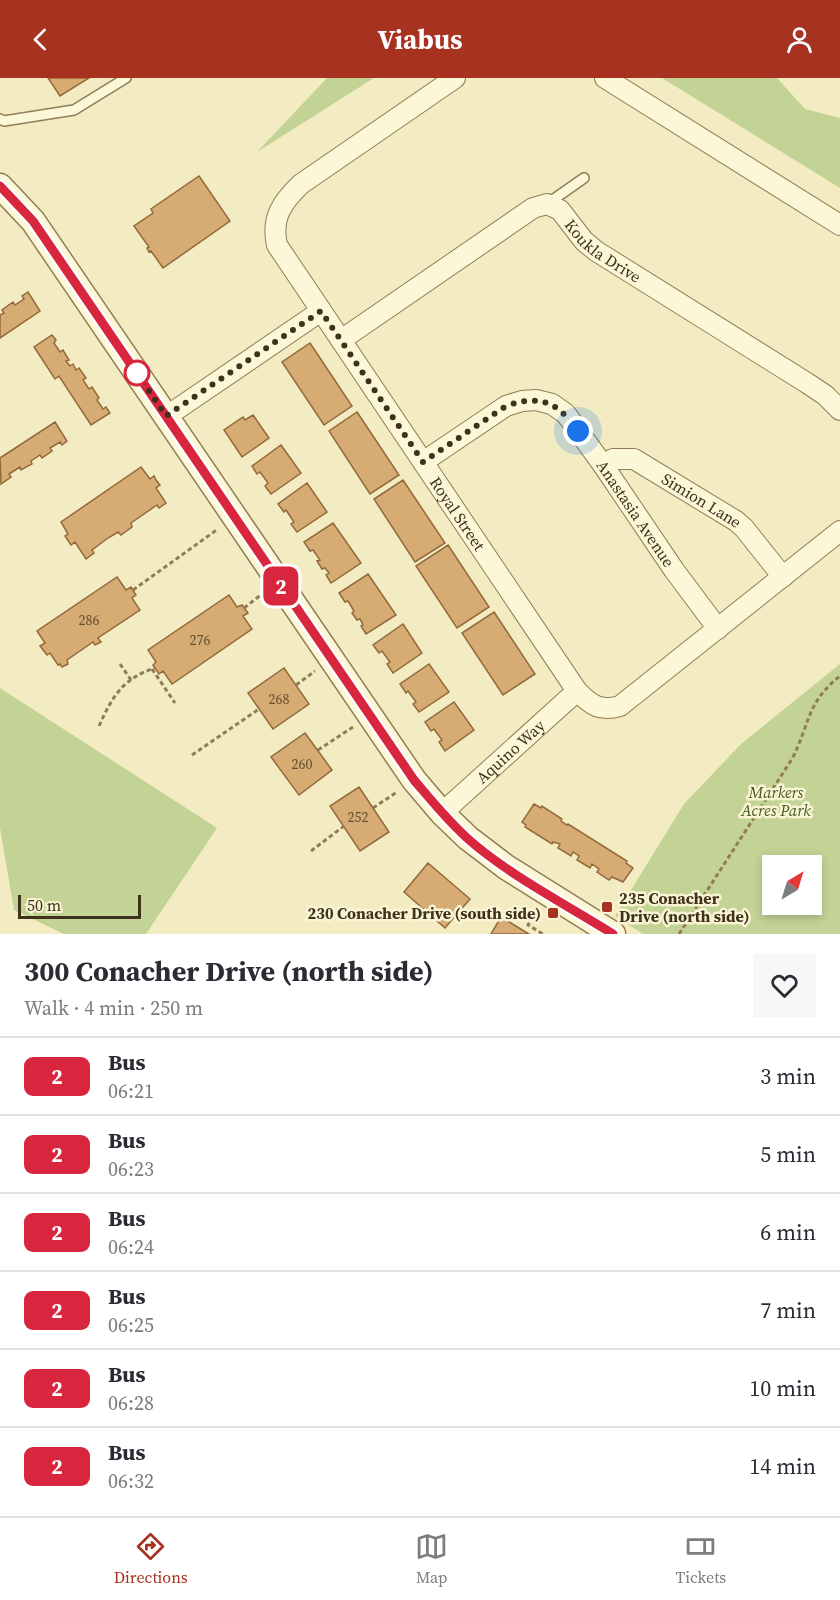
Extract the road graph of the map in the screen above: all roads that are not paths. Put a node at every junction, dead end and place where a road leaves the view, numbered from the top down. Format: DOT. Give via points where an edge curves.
graph roads {
  1 [pos="126,78"];
  2 [pos="455,78"];
  3 [pos="605,78"];
  4 [pos="0,119"];
  5 [pos="584,178"];
  6 [pos="0,186"];
  7 [pos="547,204"];
  8 [pos="840,225"];
  9 [pos="321,311"];
  10 [pos="340,340"];
  11 [pos="840,410"];
  12 [pos="166,416"];
  13 [pos="423,462"];
  14 [pos="603,465"];
  15 [pos="840,531"];
  16 [pos="783,577"];
  17 [pos="718,629"];
  18 [pos="577,691"];
  19 [pos="442,813"];
  20 [pos="613,934"];
  1 -- 4 [label="lane" via="74,110"];
  2 -- 9 [label="street, Royal Street" via="301,184 282,205 274,231 277,245"];
  3 -- 8 [label="street"];
  5 -- 7 [label="lane"];
  6 -- 12 [label="street" via="33,221"];
  7 -- 10 [label="street" via="533,208"];
  7 -- 11 [label="street, Koukla Drive" via="560,210 596,251 807,383"];
  9 -- 10 [label="street, Royal Street"];
  9 -- 12 [label="street"];
  10 -- 13 [label="street, Royal Street"];
  12 -- 19 [label="street" via="414,780"];
  13 -- 14 [label="street, Anastasia Avenue" via="506,406 536,400 552,404 566,414"];
  13 -- 18 [label="street, Royal Street"];
  14 -- 16 [label="street, Simion Lane" via="613,459 634,459 736,521"];
  14 -- 17 [label="street, Anastasia Avenue"];
  15 -- 16 [label="street, Royal Street"];
  16 -- 17 [label="street, Royal Street"];
  17 -- 18 [label="street, Royal Street" via="620,706 598,708"];
  18 -- 19 [label="street, Aquino Way"];
  19 -- 20 [label="street" via="506,867"];
}
